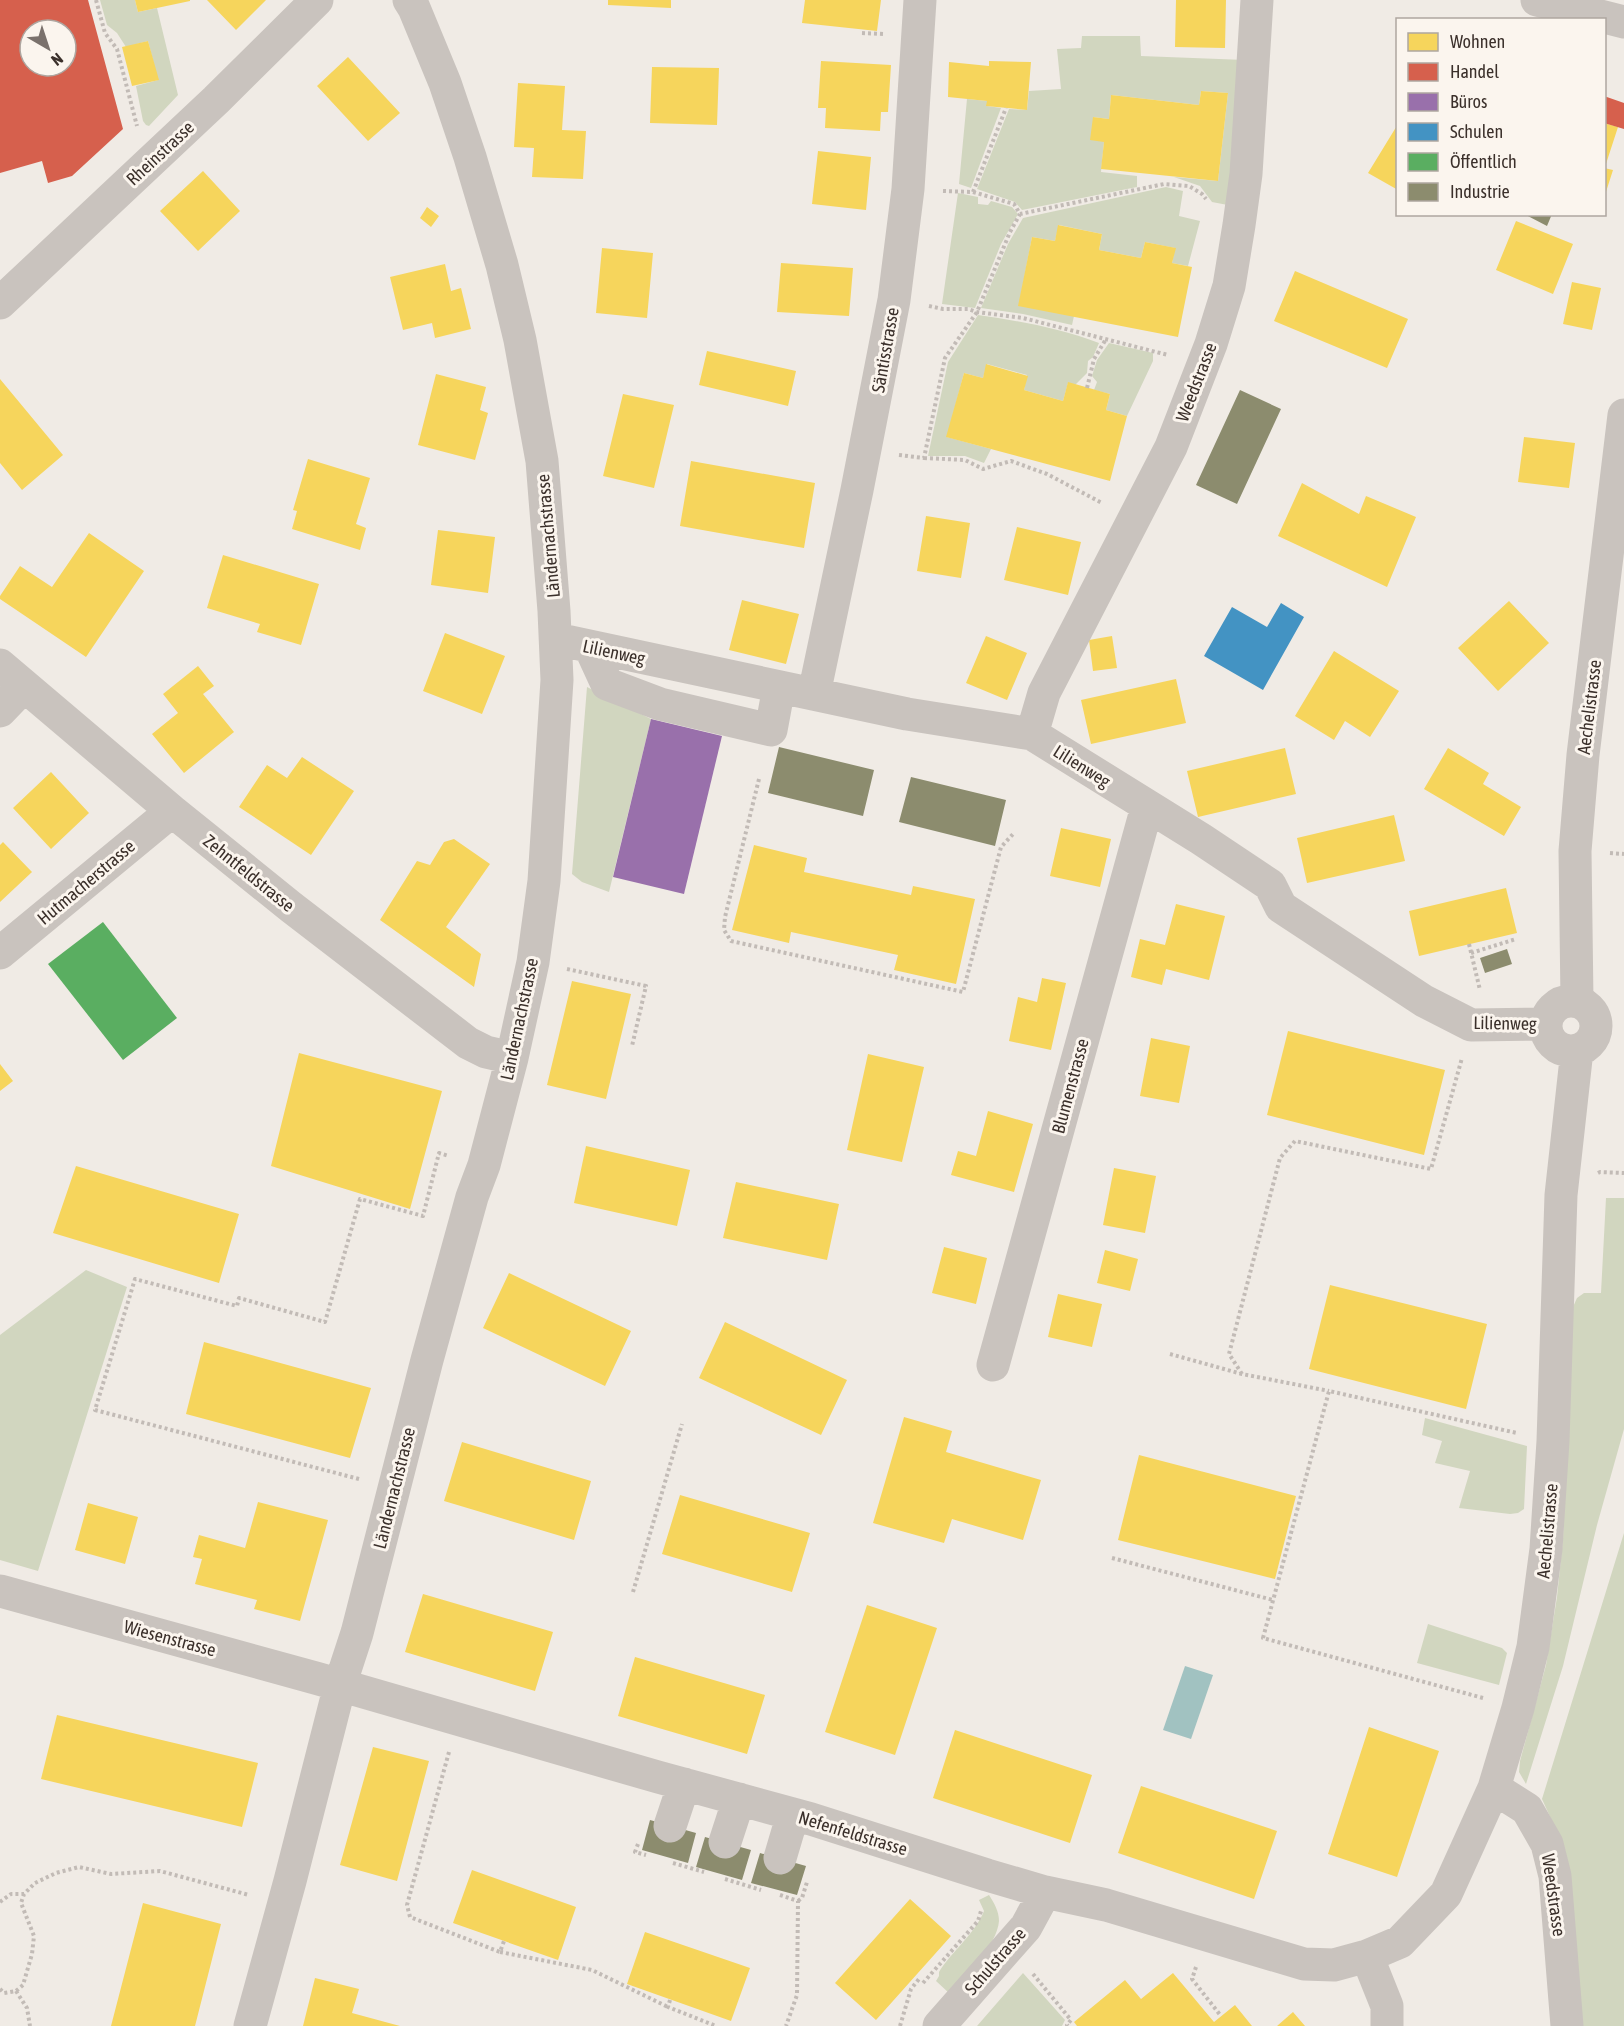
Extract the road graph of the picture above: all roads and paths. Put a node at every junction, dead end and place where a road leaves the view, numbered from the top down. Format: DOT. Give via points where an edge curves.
graph roads {
  1 [pos="96,0"];
  2 [pos="317,0"];
  3 [pos="409,0"];
  4 [pos="920,0"];
  5 [pos="1257,0"];
  6 [pos="1537,0"];
  7 [pos="1624,22"];
  8 [pos="1006,108"];
  9 [pos="138,130"];
  10 [pos="941,190"];
  11 [pos="973,192"];
  12 [pos="1209,203"];
  13 [pos="1020,214"];
  14 [pos="0,303"];
  15 [pos="925,305"];
  16 [pos="976,312"];
  17 [pos="1106,339"];
  18 [pos="1169,355"];
  19 [pos="1087,388"];
  20 [pos="1624,415"];
  21 [pos="892,454"];
  22 [pos="924,458"];
  23 [pos="1105,505"];
  24 [pos="556,639"];
  25 [pos="590,646"];
  26 [pos="12,675"];
  27 [pos="779,687"];
  28 [pos="813,694"];
  29 [pos="0,711"];
  30 [pos="1032,734"];
  31 [pos="759,779"];
  32 [pos="1147,807"];
  33 [pos="172,811"];
  34 [pos="1014,833"];
  35 [pos="1516,939"];
  36 [pos="1469,944"];
  37 [pos="0,953"];
  38 [pos="1471,953"];
  39 [pos="566,969"];
  40 [pos="1577,1001"];
  41 [pos="1476,1012"];
  42 [pos="1546,1024"];
  43 [pos="632,1046"];
  44 [pos="1577,1050"];
  45 [pos="512,1058"];
  46 [pos="452,1157"];
  47 [pos="1600,1172"];
  48 [pos="1624,1173"];
  49 [pos="1170,1354"];
  50 [pos="993,1365"];
  51 [pos="1242,1374"];
  52 [pos="1329,1390"];
  53 [pos="682,1424"];
  54 [pos="1521,1434"];
  55 [pos="363,1480"];
  56 [pos="1112,1558"];
  57 [pos="0,1591"];
  58 [pos="633,1592"];
  59 [pos="1273,1600"];
  60 [pos="340,1685"];
  61 [pos="1487,1699"];
  62 [pos="450,1746"];
  63 [pos="684,1784"];
  64 [pos="1494,1788"];
  65 [pos="739,1799"];
  66 [pos="794,1814"];
  67 [pos="670,1826"];
  68 [pos="639,1840"];
  69 [pos="725,1842"];
  70 [pos="646,1855"];
  71 [pos="780,1858"];
  72 [pos="669,1862"];
  73 [pos="713,1875"];
  74 [pos="724,1878"];
  75 [pos="767,1891"];
  76 [pos="1046,1892"];
  77 [pos="24,1894"];
  78 [pos="250,1895"];
  79 [pos="777,1895"];
  80 [pos="0,1902"];
  81 [pos="981,1909"];
  82 [pos="504,1941"];
  83 [pos="500,1952"];
  84 [pos="1367,1956"];
  85 [pos="1197,1963"];
  86 [pos="1032,1972"];
  87 [pos="0,1989"];
  88 [pos="16,1991"];
  89 [pos="670,2000"];
  90 [pos="668,2007"];
  91 [pos="1221,2016"];
  92 [pos="30,2026"];
  93 [pos="250,2026"];
  94 [pos="716,2026"];
  95 [pos="786,2026"];
  96 [pos="900,2026"];
  97 [pos="939,2026"];
  98 [pos="1068,2026"];
  99 [pos="1387,2026"];
  100 [pos="1567,2026"];
  1 -- 9 [label="path" via="105,33 117,49"];
  2 -- 14 [label="street, Rheinstrasse"];
  3 -- 24 [label="street, Ländernachstrasse" via="445,83 470,157 520,340 542,462"];
  4 -- 28 [label="street, Säntisstrasse" via="908,189 894,300"];
  5 -- 30 [label="street, Weedstrasse" via="1246,174 1229,286 1214,335 1171,447 1044,693"];
  6 -- 7 [label="street"];
  8 -- 11 [label="path"];
  10 -- 11 [label="path"];
  11 -- 13 [label="path" via="1014,204"];
  12 -- 13 [label="path" via="1189,186 1164,183"];
  13 -- 16 [label="path"];
  15 -- 16 [label="path"];
  16 -- 17 [label="path" via="1023,318"];
  16 -- 22 [label="path" via="945,358"];
  17 -- 18 [label="path"];
  17 -- 19 [label="path" via="1094,359"];
  20 -- 40 [label="street, Aechelistrasse" via="1575,851"];
  21 -- 22 [label="path"];
  22 -- 23 [label="path" via="965,460 983,469 1011,461 1047,474"];
  24 -- 25 [label="street, Lilienweg"];
  24 -- 45 [label="street, Ländernachstrasse" via="557,680 544,881 533,962"];
  25 -- 27 [label="street, Lilienweg"];
  25 -- 27 [label="street" via="607,684 660,704 771,730"];
  26 -- 29 [label="street"];
  26 -- 33 [label="street, Zehntfeldstrasse"];
  27 -- 28 [label="street, Lilienweg"];
  28 -- 30 [label="street, Lilienweg"];
  30 -- 32 [label="street, Lilienweg"];
  31 -- 34 [label="path" via="725,917 724,930 731,941 963,992 1001,847"];
  32 -- 41 [label="street, Lilienweg" via="1270,885 1281,907 1424,1001"];
  32 -- 50 [label="street, Blumenstrasse"];
  33 -- 37 [label="street, Hutmacherstrasse"];
  33 -- 45 [label="street, Zehntfeldstrasse" via="468,1043"];
  35 -- 38 [label="path"];
  36 -- 38 [label="path"];
  38 -- 41 [label="path"];
  39 -- 43 [label="path" via="646,986"];
  40 -- 42 [label="street" via="1553,1008"];
  40 -- 44 [label="street" via="1590,1010 1596,1025 1591,1040"];
  41 -- 42 [label="street, Lilienweg"];
  41 -- 51 [label="path" via="1431,1169 1295,1141 1280,1158 1229,1354"];
  42 -- 44 [label="street" via="1555,1045"];
  44 -- 64 [label="street, Aechelistrasse" via="1561,1195 1553,1441 1543,1580 1531,1656"];
  45 -- 60 [label="street, Ländernachstrasse"];
  46 -- 55 [label="path" via="439,1153 423,1216 360,1199 325,1322 239,1298 237,1306 135,1279 95,1410"];
  47 -- 48 [label="path"];
  49 -- 51 [label="path"];
  51 -- 52 [label="path"];
  52 -- 54 [label="path"];
  52 -- 59 [label="path"];
  53 -- 58 [label="path"];
  56 -- 59 [label="path"];
  57 -- 60 [label="street, Wiesenstrasse"];
  59 -- 61 [label="path" via="1263,1638"];
  60 -- 63 [label="street, Nefenfeldstrasse"];
  60 -- 93 [label="street, Ländernachstrasse"];
  62 -- 83 [label="path" via="407,1905 410,1917"];
  63 -- 65 [label="street, Nefenfeldstrasse"];
  63 -- 67 [label="street"];
  64 -- 84 [label="street, Aechelistrasse" via="1446,1894 1400,1942"];
  64 -- 100 [label="street, Weedstrasse" via="1527,1809 1547,1844 1555,1876"];
  65 -- 66 [label="street, Nefenfeldstrasse"];
  65 -- 69 [label="street"];
  66 -- 71 [label="street"];
  66 -- 76 [label="street, Nefenfeldstrasse"];
  68 -- 70 [label="path" via="635,1852"];
  72 -- 73 [label="path"];
  74 -- 75 [label="path"];
  76 -- 84 [label="street, Nefenfeldstrasse" via="1106,1905 1304,1964 1334,1965"];
  76 -- 97 [label="street, Schulstrasse" via="1026,1927"];
  77 -- 78 [label="path" via="35,1883 79,1867 111,1874 160,1871"];
  77 -- 80 [label="path" via="11,1894"];
  77 -- 88 [label="path" via="21,1903 33,1936 32,1954 23,1985"];
  79 -- 95 [label="path" via="798,1901 797,1995"];
  81 -- 96 [label="path" via="978,1921 911,1989"];
  82 -- 83 [label="path"];
  83 -- 90 [label="path" via="592,1970"];
  84 -- 99 [label="street" via="1386,2006"];
  85 -- 91 [label="path" via="1192,1979"];
  86 -- 98 [label="path" via="1071,2020"];
  87 -- 88 [label="path" via="4,1993"];
  88 -- 92 [label="path" via="27,2008"];
  89 -- 90 [label="path"];
  90 -- 94 [label="path"];
}
